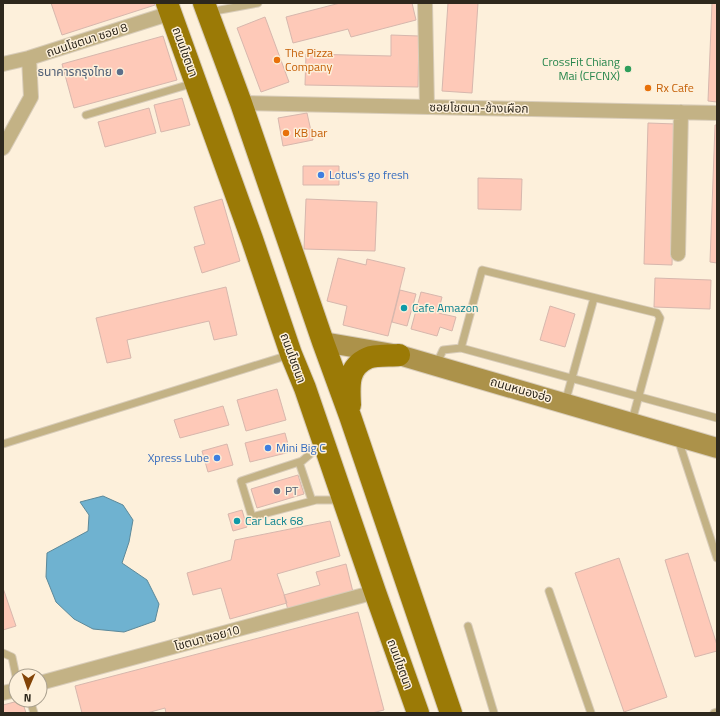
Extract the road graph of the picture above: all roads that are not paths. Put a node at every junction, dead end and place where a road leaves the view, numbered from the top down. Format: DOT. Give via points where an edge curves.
graph roads {
  1 [pos="258,3"];
  2 [pos="425,3"];
  3 [pos="169,8"];
  4 [pos="206,8"];
  5 [pos="29,58"];
  6 [pos="3,64"];
  7 [pos="196,83"];
  8 [pos="241,103"];
  9 [pos="427,107"];
  10 [pos="681,112"];
  11 [pos="717,113"];
  12 [pos="86,115"];
  13 [pos="3,148"];
  14 [pos="678,254"];
  15 [pos="594,298"];
  16 [pos="323,342"];
  17 [pos="461,348"];
  18 [pos="291,354"];
  19 [pos="399,355"];
  20 [pos="436,365"];
  21 [pos="572,378"];
  22 [pos="638,396"];
  23 [pos="565,403"];
  24 [pos="350,416"];
  25 [pos="717,418"];
  26 [pos="632,422"];
  27 [pos="677,436"];
  28 [pos="3,444"];
  29 [pos="324,444"];
  30 [pos="717,448"];
  31 [pos="299,462"];
  32 [pos="343,500"];
  33 [pos="312,501"];
  34 [pos="717,558"];
  35 [pos="549,591"];
  36 [pos="375,592"];
  37 [pos="468,626"];
  38 [pos="3,653"];
  39 [pos="14,668"];
  40 [pos="48,681"];
  41 [pos="450,709"];
  42 [pos="418,713"];
  43 [pos="424,713"];
  44 [pos="494,713"];
  45 [pos="591,713"];
  1 -- 4 [label="lane"];
  2 -- 9 [label="street"];
  3 -- 5 [label="street, ถนนโชตนา ซอย 8"];
  3 -- 7 [label="main road, ถนนโชตนา"];
  4 -- 8 [label="main road"];
  5 -- 6 [label="street, ถนนโชตนา ซอย 8"];
  5 -- 13 [label="street" via="31,97"];
  7 -- 12 [label="lane"];
  7 -- 18 [label="main road, ถนนโชตนา"];
  8 -- 9 [label="street, ซอยโชตนา-ช้างเผือก"];
  8 -- 16 [label="main road"];
  9 -- 10 [label="street, ซอยโชตนา-ช้างเผือก"];
  10 -- 11 [label="street, ซอยโชตนา-ช้างเผือก"];
  10 -- 14 [label="street"];
  15 -- 17 [label="lane" via="482,270"];
  15 -- 21 [label="lane"];
  15 -- 22 [label="lane" via="657,313 660,318"];
  16 -- 18 [label="main road"];
  16 -- 19 [label="main road, ถนนหนองฮ่อ"];
  16 -- 24 [label="main road"];
  17 -- 20 [label="lane" via="443,350"];
  17 -- 21 [label="lane"];
  18 -- 28 [label="lane"];
  18 -- 29 [label="main road, ถนนโชตนา"];
  19 -- 20 [label="main road, ถนนหนองฮ่อ"];
  19 -- 24 [label="main road" via="368,358 354,367 349,384"];
  20 -- 23 [label="main road, ถนนหนองฮ่อ"];
  21 -- 22 [label="lane"];
  21 -- 23 [label="lane"];
  22 -- 25 [label="lane"];
  22 -- 26 [label="lane"];
  23 -- 26 [label="main road, ถนนหนองฮ่อ"];
  24 -- 41 [label="main road"];
  26 -- 27 [label="main road, ถนนหนองฮ่อ"];
  27 -- 30 [label="main road, ถนนหนองฮ่อ"];
  27 -- 34 [label="lane"];
  29 -- 31 [label="lane"];
  29 -- 32 [label="main road, ถนนโชตนา"];
  31 -- 33 [label="lane"];
  31 -- 33 [label="lane" via="241,481 252,517"];
  32 -- 33 [label="lane"];
  32 -- 36 [label="main road, ถนนโชตนา"];
  35 -- 45 [label="lane"];
  36 -- 40 [label="street, โชตนา ซอย10"];
  36 -- 42 [label="main road, ถนนโชตนา"];
  37 -- 44 [label="lane"];
  38 -- 39 [label="lane" via="12,657"];
  41 -- 43 [label="main road"];
}
